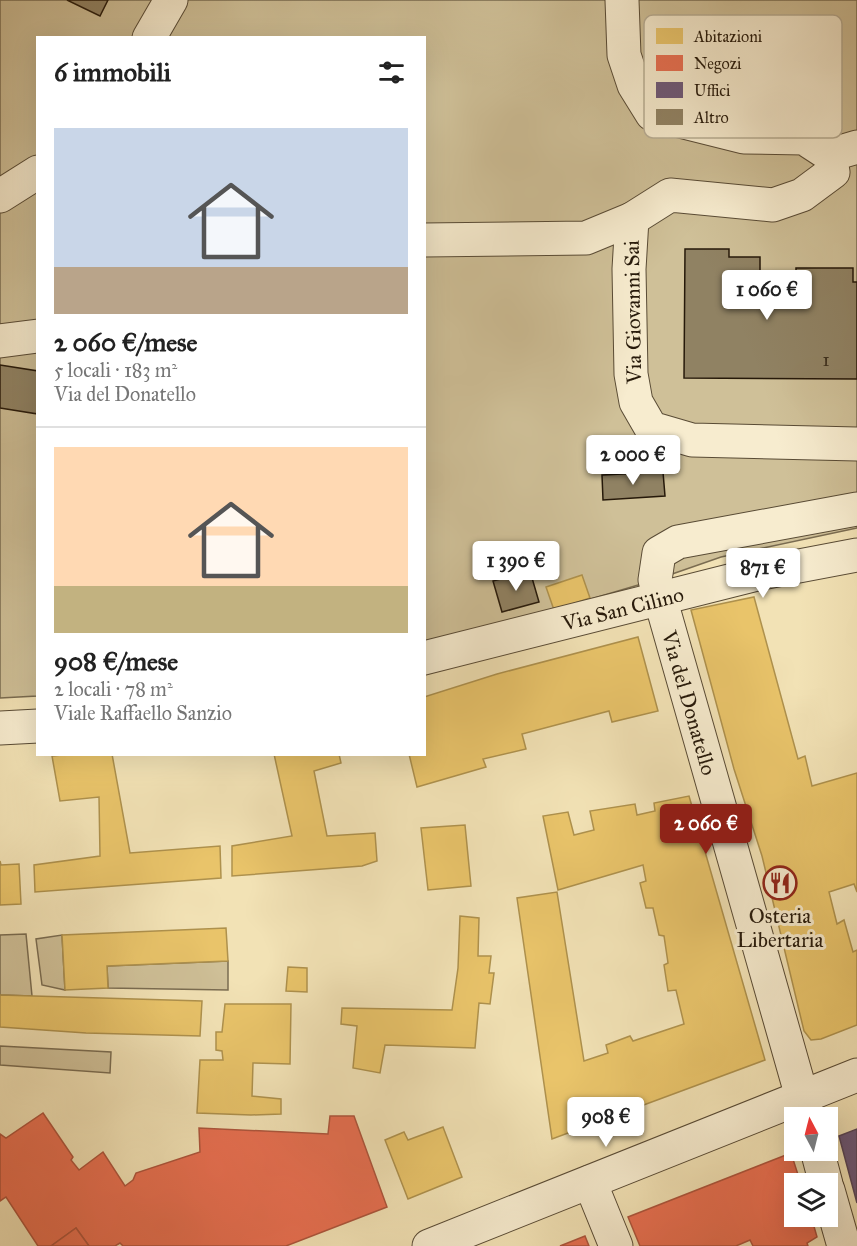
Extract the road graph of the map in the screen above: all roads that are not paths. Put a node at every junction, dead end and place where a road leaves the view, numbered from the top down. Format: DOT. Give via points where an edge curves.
graph roads {
  1 [pos="171,0"];
  2 [pos="622,0"];
  3 [pos="150,36"];
  4 [pos="644,101"];
  5 [pos="804,138"];
  6 [pos="844,151"];
  7 [pos="36,173"];
  8 [pos="0,196"];
  9 [pos="632,219"];
  10 [pos="426,240"];
  11 [pos="36,336"];
  12 [pos="0,341"];
  13 [pos="857,444"];
  14 [pos="857,509"];
  15 [pos="857,555"];
  16 [pos="660,600"];
  17 [pos="426,658"];
  18 [pos="36,726"];
  19 [pos="0,728"];
  20 [pos="857,1075"];
  21 [pos="805,1107"];
  22 [pos="784,1114"];
  23 [pos="591,1182"];
  24 [pos="838,1225"];
  25 [pos="429,1246"];
  26 [pos="616,1246"];
  27 [pos="844,1246"];
  1 -- 3 [label="street"];
  2 -- 4 [label="street, Via Giovanni Sai" via="624,55"];
  5 -- 6 [label="street, Via Giovanni Sai"];
  6 -- 9 [label="street, Via Giovanni Sai" via="833,172 802,195 773,205 670,195"];
  7 -- 8 [label="street"];
  9 -- 10 [label="street" via="586,238"];
  9 -- 13 [label="street, Via Giovanni Sai" via="631,374 636,402 651,428 692,440"];
  11 -- 12 [label="street"];
  14 -- 16 [label="street" via="678,542 659,553 656,580"];
  15 -- 16 [label="street, Via San Cilino" via="757,574"];
  16 -- 17 [label="street, Via San Cilino"];
  16 -- 21 [label="street, Via del Donatello"];
  18 -- 19 [label="street"];
  20 -- 21 [label="street"];
  22 -- 23 [label="street"];
  23 -- 25 [label="street"];
  23 -- 26 [label="street"];
  24 -- 27 [label="street"];
}
